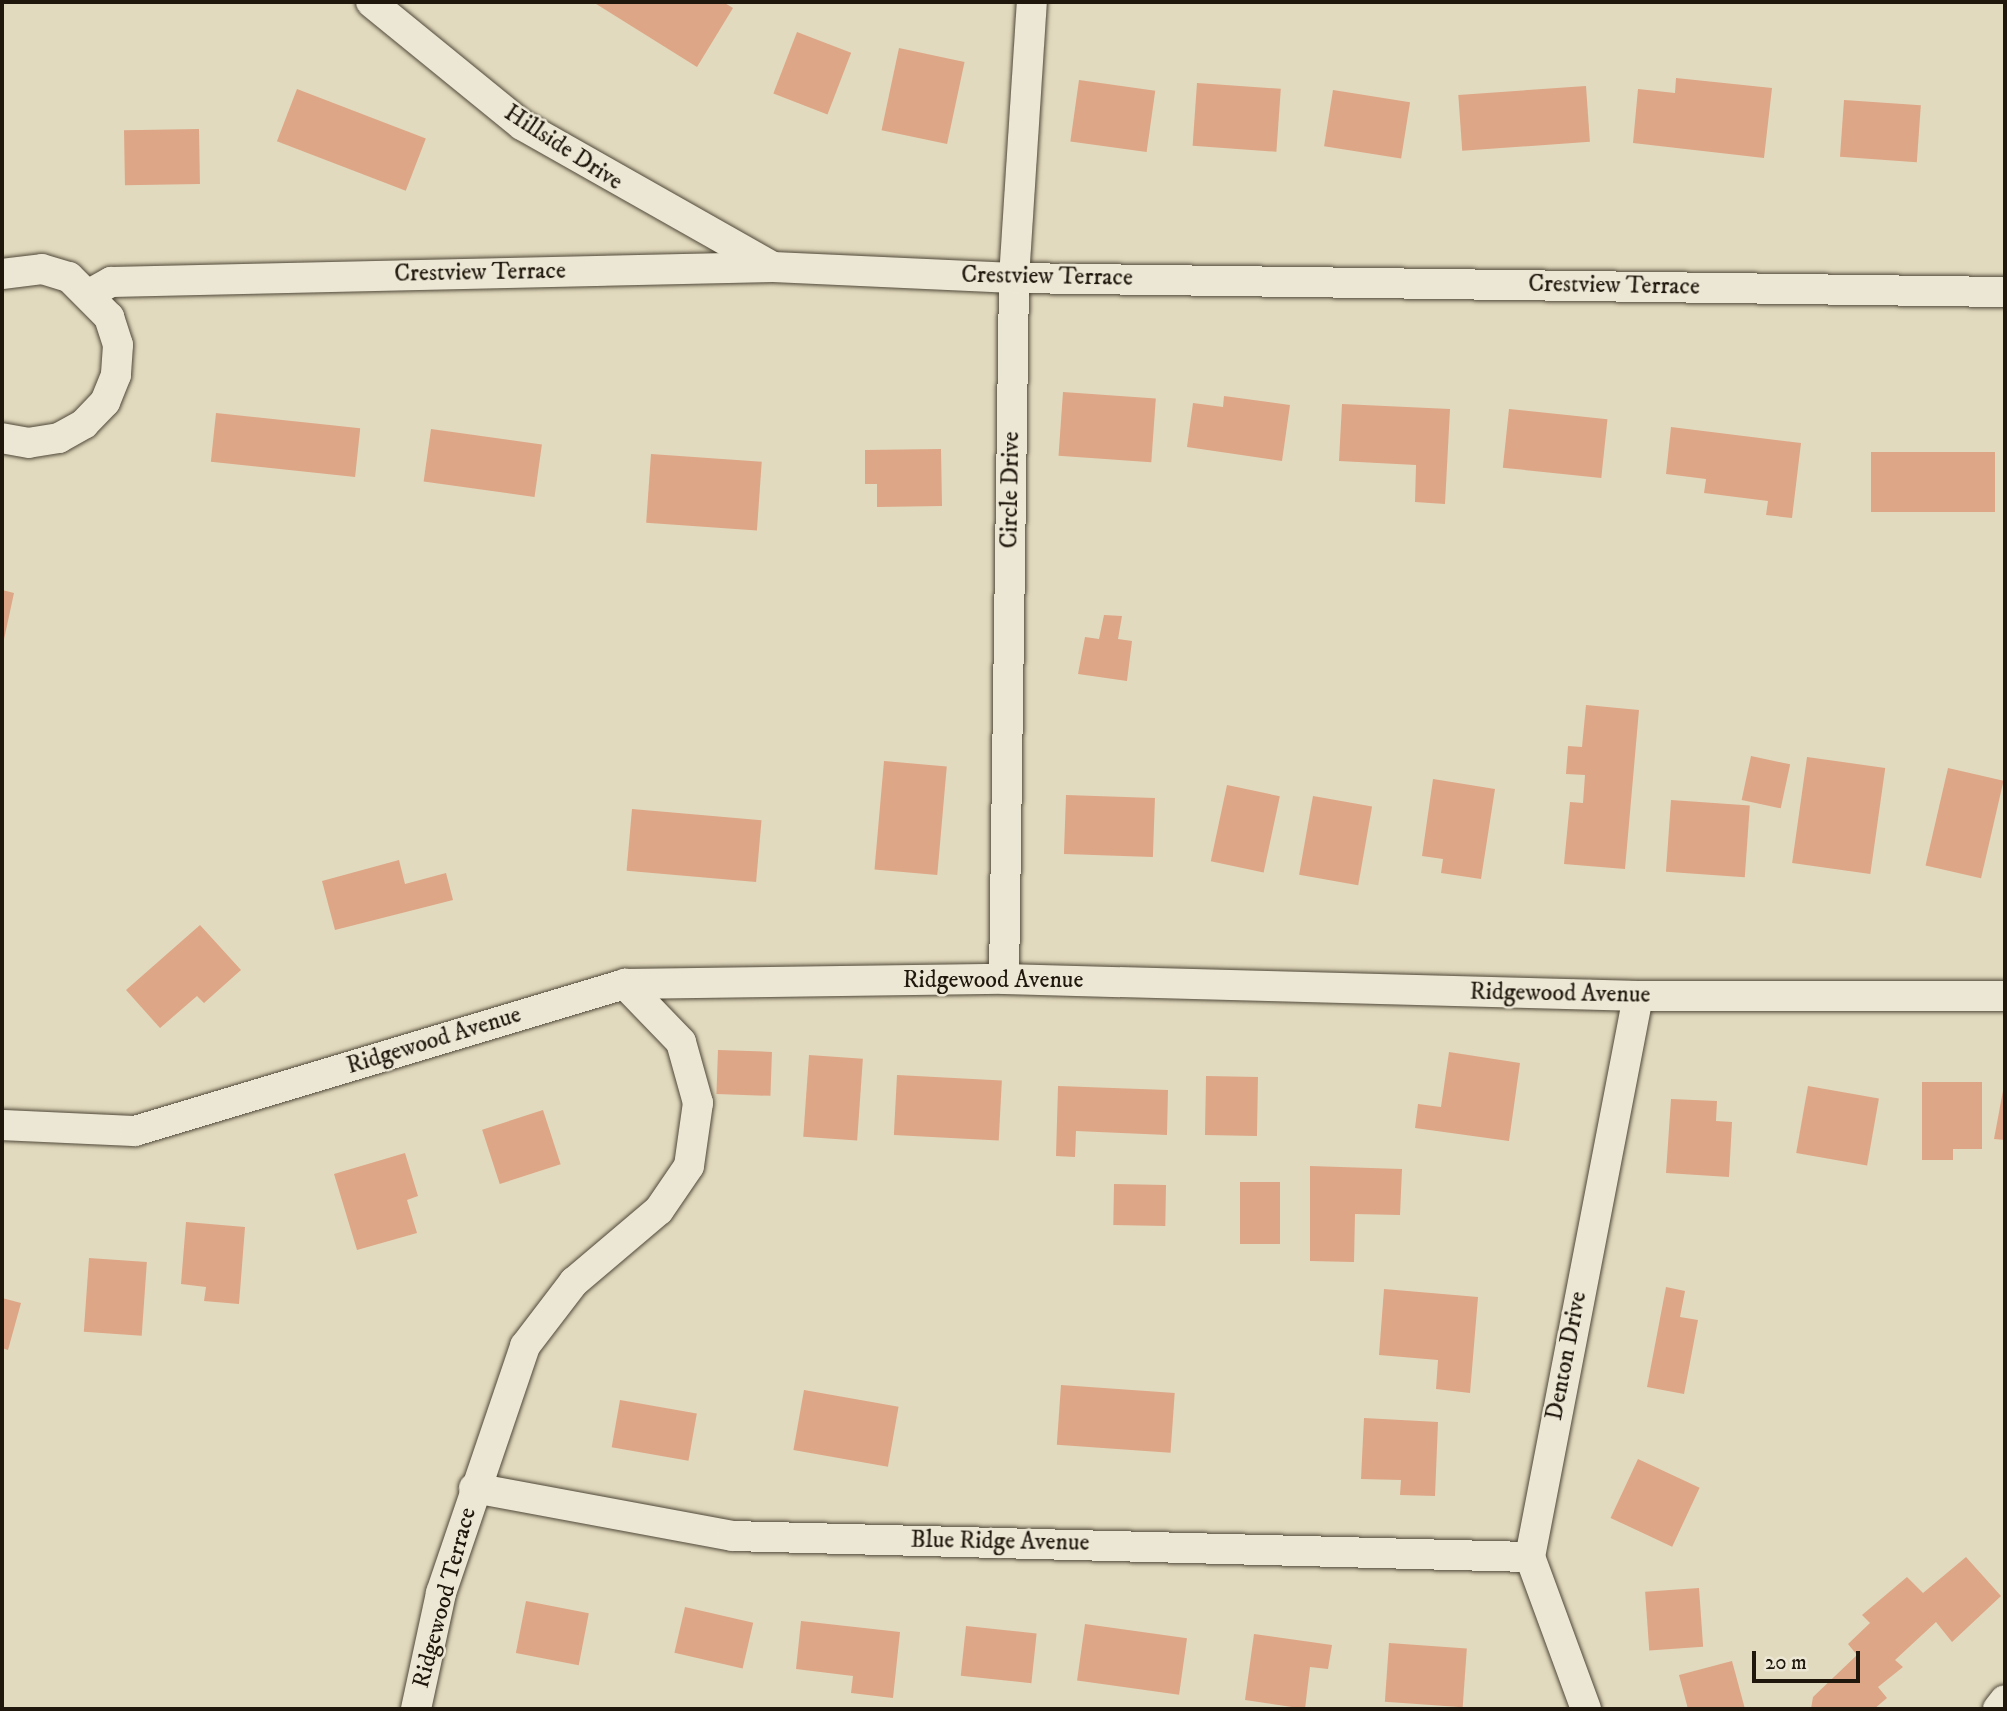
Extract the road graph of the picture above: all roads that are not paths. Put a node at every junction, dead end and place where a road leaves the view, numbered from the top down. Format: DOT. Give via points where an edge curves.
graph roads {
  1 [pos="371,2"];
  2 [pos="1032,2"];
  3 [pos="773,267"];
  4 [pos="2,274"];
  5 [pos="1014,278"];
  6 [pos="2005,292"];
  7 [pos="92,293"];
  8 [pos="2,438"];
  9 [pos="1004,979"];
  10 [pos="625,984"];
  11 [pos="1638,996"];
  12 [pos="2005,996"];
  13 [pos="2,1125"];
  14 [pos="474,1488"];
  15 [pos="1530,1558"];
  16 [pos="2005,1700"];
  17 [pos="416,1709"];
  18 [pos="1586,1709"];
  19 [pos="1998,1709"];
  1 -- 3 [label="street, Hillside Drive" via="522,125"];
  2 -- 5 [label="street, Circle Drive"];
  3 -- 5 [label="street, Crestview Terrace"];
  3 -- 7 [label="street, Crestview Terrace" via="111,282"];
  4 -- 7 [label="street" via="42,269"];
  5 -- 6 [label="street, Crestview Terrace"];
  5 -- 9 [label="street, Circle Drive"];
  7 -- 8 [label="street" via="109,317 118,345 105,402 84,424 59,438 29,443"];
  9 -- 10 [label="street, Ridgewood Avenue"];
  9 -- 11 [label="street, Ridgewood Avenue"];
  10 -- 13 [label="street, Ridgewood Avenue" via="135,1131"];
  10 -- 14 [label="street, Ridgewood Terrace" via="681,1042 698,1104 689,1166 659,1210 575,1282 525,1346"];
  11 -- 12 [label="street, Ridgewood Avenue"];
  11 -- 15 [label="street, Denton Drive"];
  14 -- 15 [label="street, Blue Ridge Avenue" via="732,1536"];
  14 -- 17 [label="street, Ridgewood Terrace"];
  15 -- 18 [label="street"];
  16 -- 19 [label="street"];
}
